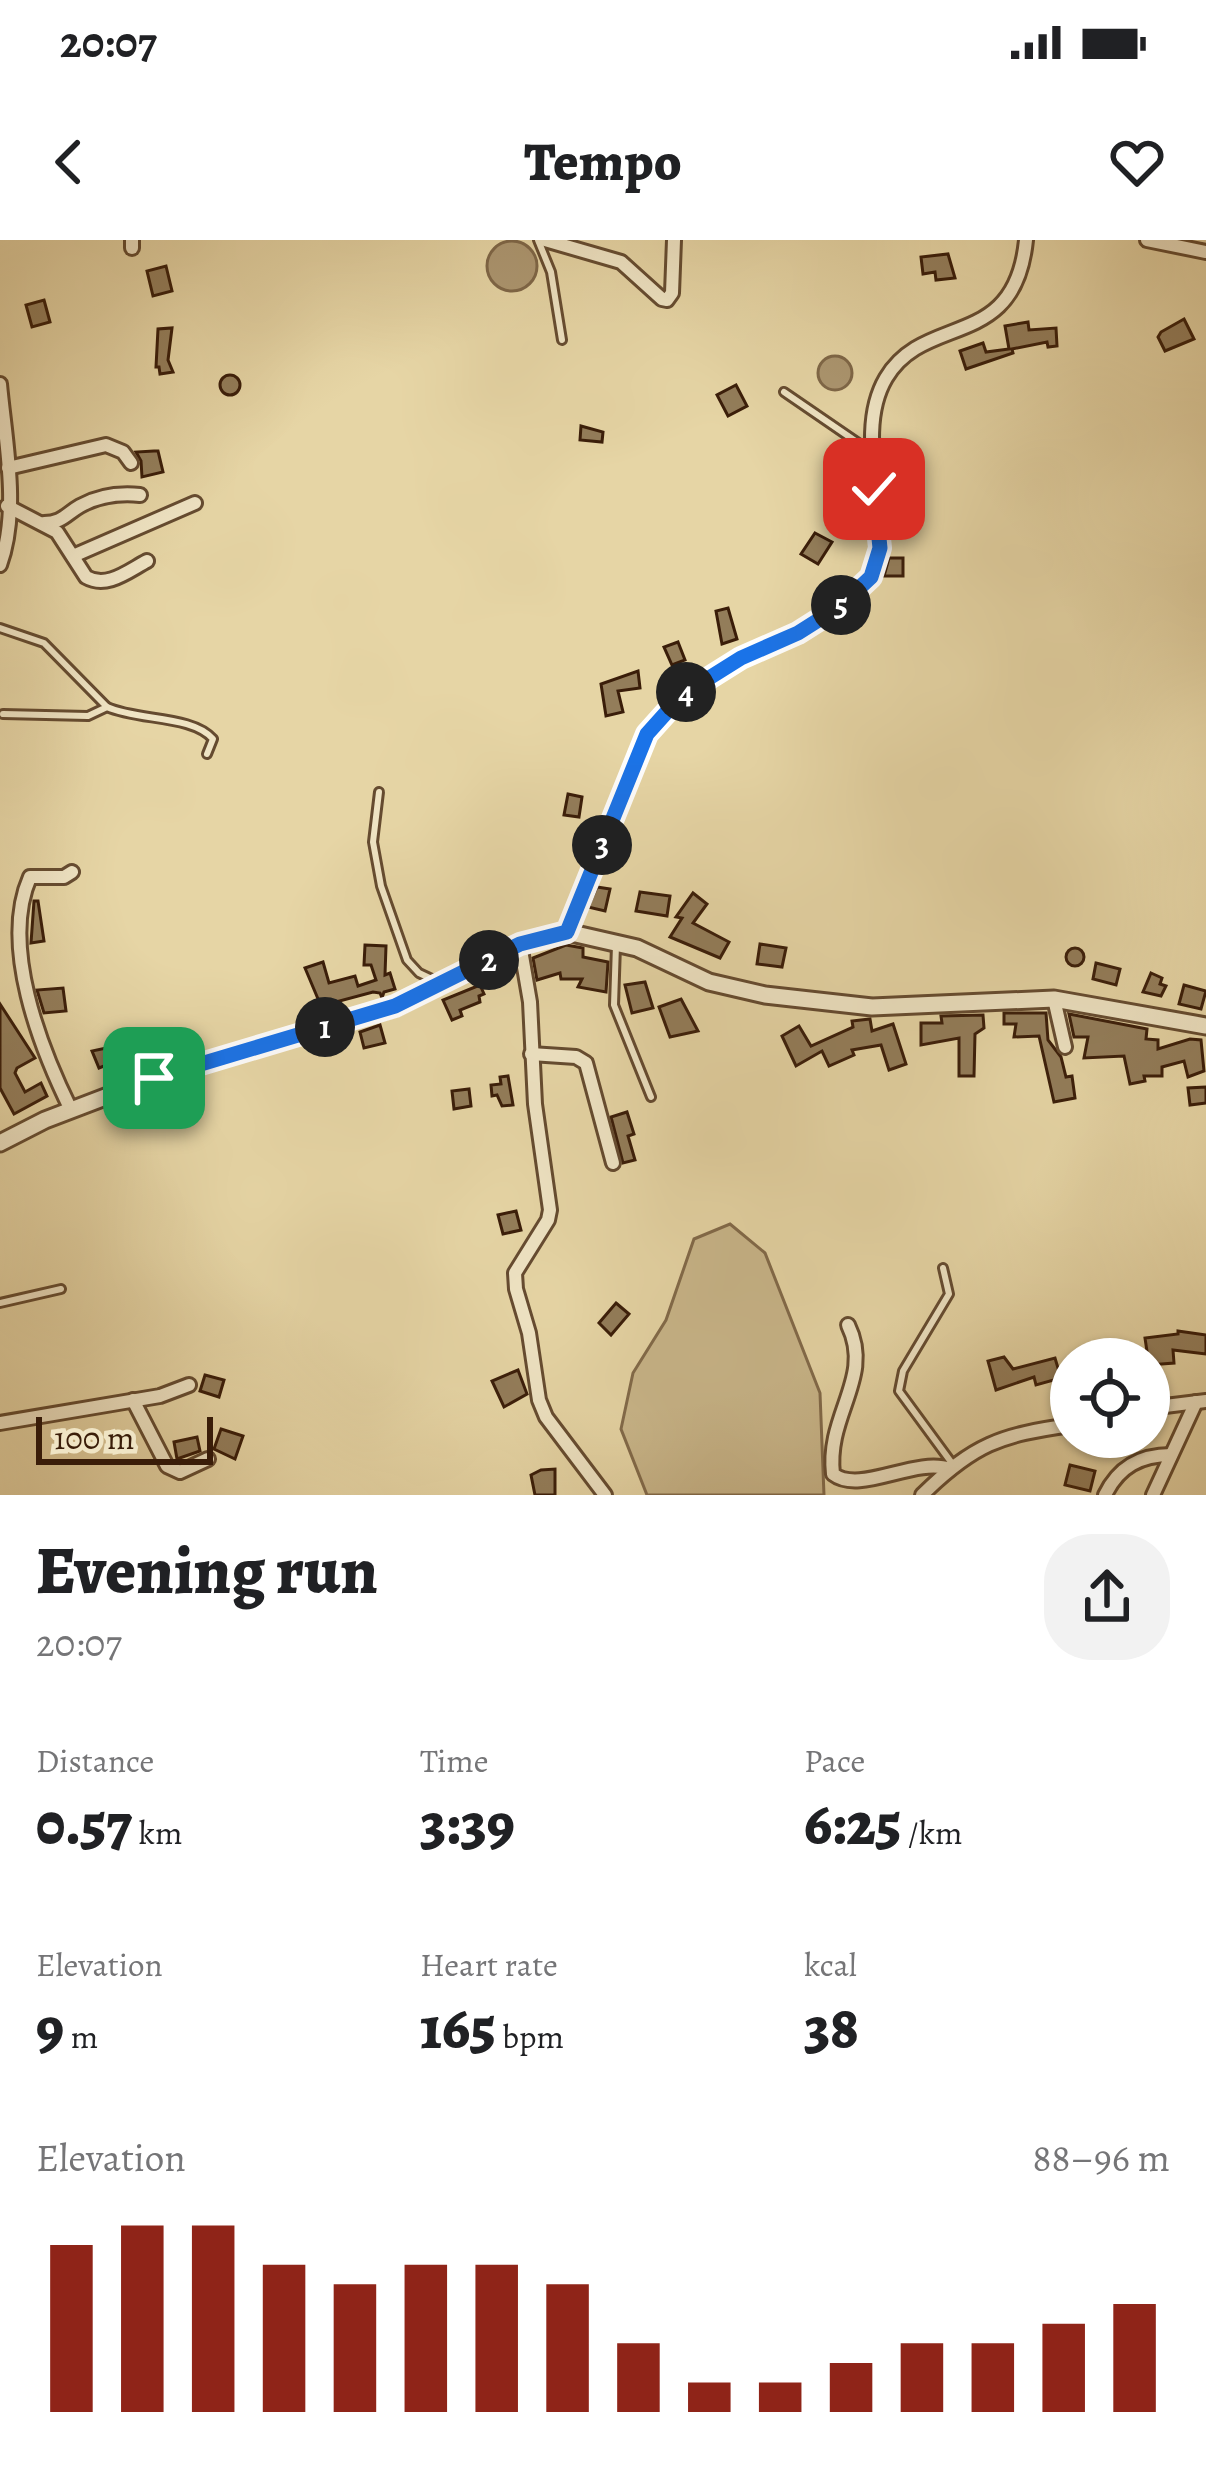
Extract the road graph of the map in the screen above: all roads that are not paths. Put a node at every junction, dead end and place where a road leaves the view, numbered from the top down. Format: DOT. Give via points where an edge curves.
graph roads {
  1 [pos="541,240"];
  2 [pos="674,240"];
  3 [pos="1026,240"];
  4 [pos="1148,240"];
  5 [pos="1206,252"];
  6 [pos="562,340"];
  7 [pos="0,384"];
  8 [pos="784,392"];
  9 [pos="870,451"];
  10 [pos="131,463"];
  11 [pos="5,471"];
  12 [pos="140,495"];
  13 [pos="195,503"];
  14 [pos="7,506"];
  15 [pos="43,523"];
  16 [pos="73,556"];
  17 [pos="147,561"];
  18 [pos="0,565"];
  19 [pos="0,628"];
  20 [pos="107,707"];
  21 [pos="4,714"];
  22 [pos="207,754"];
  23 [pos="379,792"];
  24 [pos="72,872"];
  25 [pos="567,932"];
  26 [pos="616,941"];
  27 [pos="520,944"];
  28 [pos="442,984"];
  29 [pos="1054,999"];
  30 [pos="1206,1026"];
  31 [pos="1064,1047"];
  32 [pos="532,1054"];
  33 [pos="651,1097"];
  34 [pos="71,1110"];
  35 [pos="0,1144"];
  36 [pos="613,1162"];
  37 [pos="943,1268"];
  38 [pos="62,1289"];
  39 [pos="0,1303"];
  40 [pos="848,1325"];
  41 [pos="189,1385"];
  42 [pos="134,1400"];
  43 [pos="1201,1401"];
  44 [pos="1170,1405"];
  45 [pos="0,1423"];
  46 [pos="1050,1428"];
  47 [pos="1171,1455"];
  48 [pos="208,1459"];
  49 [pos="952,1468"];
  50 [pos="605,1495"];
  51 [pos="922,1495"];
  52 [pos="1106,1495"];
  53 [pos="1153,1495"];
  1 -- 2 [label="street" via="621,262 667,300"];
  1 -- 6 [label="lane"];
  3 -- 9 [label="street" via="1012,293 993,313 909,355 886,378"];
  4 -- 5 [label="street"];
  7 -- 11 [label="street"];
  8 -- 9 [label="lane"];
  9 -- 25 [label="street" via="880,548 871,577 798,633 682,695 647,734"];
  10 -- 11 [label="street" via="106,445"];
  11 -- 14 [label="street"];
  12 -- 15 [label="street" via="100,498"];
  13 -- 16 [label="street"];
  14 -- 15 [label="street"];
  14 -- 18 [label="street"];
  15 -- 16 [label="street"];
  16 -- 17 [label="street" via="98,583"];
  19 -- 20 [label="lane" via="44,643"];
  20 -- 21 [label="lane" via="76,717"];
  20 -- 22 [label="lane" via="201,728 213,739"];
  23 -- 28 [label="lane" via="375,862 400,946 418,973"];
  24 -- 34 [label="street" via="30,878 20,890 14,933 24,1014"];
  25 -- 26 [label="street"];
  25 -- 27 [label="street"];
  26 -- 29 [label="street" via="709,982 800,1000 872,1007"];
  26 -- 33 [label="lane" via="614,1005"];
  27 -- 28 [label="street"];
  27 -- 32 [label="street"];
  28 -- 34 [label="street"];
  29 -- 30 [label="street"];
  29 -- 31 [label="street"];
  32 -- 36 [label="street" via="586,1064"];
  32 -- 50 [label="street" via="550,1210 515,1273 516,1289 546,1417"];
  34 -- 35 [label="street"];
  37 -- 49 [label="lane" via="949,1294 899,1390"];
  38 -- 39 [label="lane"];
  40 -- 49 [label="street" via="859,1356 835,1430 833,1474 860,1485 933,1465"];
  41 -- 42 [label="street"];
  42 -- 45 [label="street"];
  42 -- 48 [label="street" via="167,1466 180,1472"];
  43 -- 44 [label="street"];
  43 -- 47 [label="street"];
  46 -- 49 [label="street" via="970,1451"];
  47 -- 52 [label="street" via="1138,1458"];
  47 -- 53 [label="street"];
  49 -- 51 [label="street"];
}
